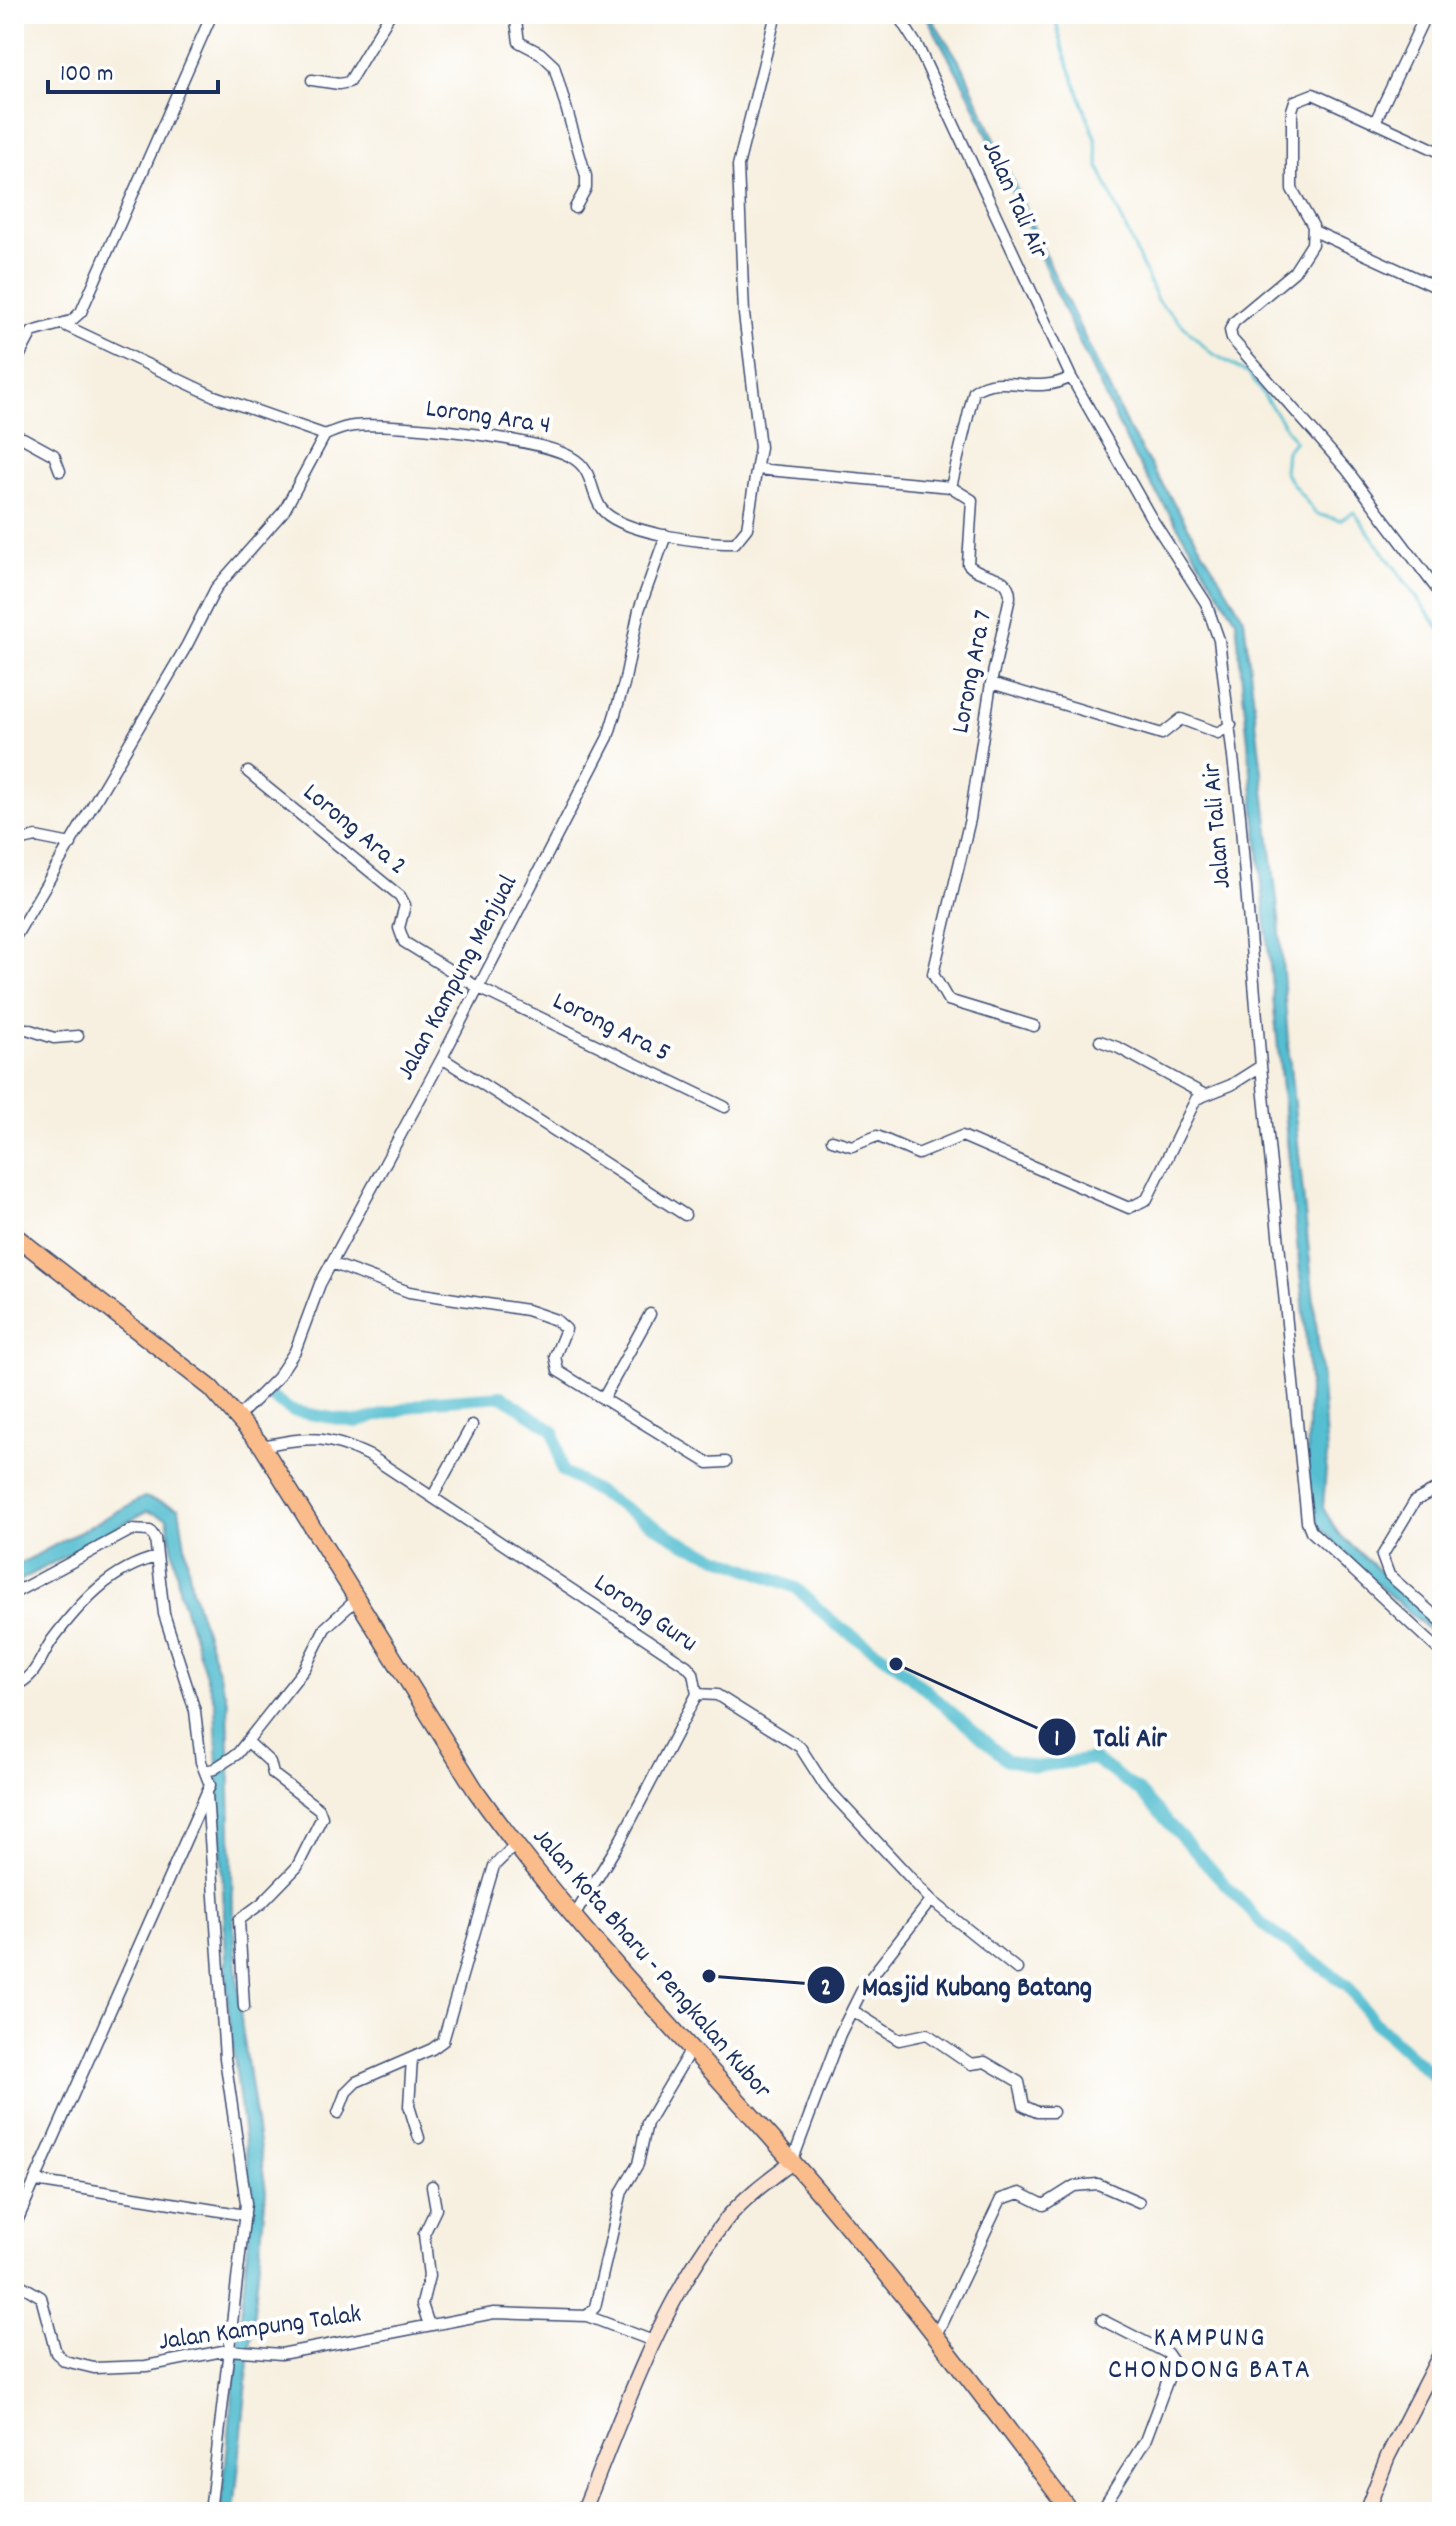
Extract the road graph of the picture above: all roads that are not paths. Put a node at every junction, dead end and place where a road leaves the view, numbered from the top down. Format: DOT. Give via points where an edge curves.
graph roads {
  1 [pos="212,14"];
  2 [pos="390,14"];
  3 [pos="515,14"];
  4 [pos="776,14"];
  5 [pos="897,14"];
  6 [pos="1426,14"];
  7 [pos="312,80"];
  8 [pos="1375,122"];
  9 [pos="1442,153"];
  10 [pos="575,208"];
  11 [pos="1314,231"];
  12 [pos="1442,271"];
  13 [pos="62,324"];
  14 [pos="14,366"];
  15 [pos="1071,377"];
  16 [pos="325,435"];
  17 [pos="14,438"];
  18 [pos="757,469"];
  19 [pos="60,471"];
  20 [pos="951,487"];
  21 [pos="666,535"];
  22 [pos="1442,596"];
  23 [pos="991,683"];
  24 [pos="1231,725"];
  25 [pos="248,772"];
  26 [pos="14,842"];
  27 [pos="71,844"];
  28 [pos="14,939"];
  29 [pos="479,988"];
  30 [pos="1034,1026"];
  31 [pos="14,1030"];
  32 [pos="78,1036"];
  33 [pos="1100,1041"];
  34 [pos="442,1058"];
  35 [pos="1261,1066"];
  36 [pos="1205,1095"];
  37 [pos="725,1107"];
  38 [pos="832,1140"];
  39 [pos="685,1215"];
  40 [pos="14,1235"];
  41 [pos="331,1263"];
  42 [pos="650,1314"];
  43 [pos="603,1399"];
  44 [pos="238,1417"];
  45 [pos="472,1425"];
  46 [pos="262,1446"];
  47 [pos="726,1462"];
  48 [pos="1442,1486"];
  49 [pos="433,1496"];
  50 [pos="157,1557"];
  51 [pos="14,1593"];
  52 [pos="357,1599"];
  53 [pos="1442,1622"];
  54 [pos="1442,1653"];
  55 [pos="14,1686"];
  56 [pos="697,1694"];
  57 [pos="247,1741"];
  58 [pos="210,1770"];
  59 [pos="206,1793"];
  60 [pos="515,1845"];
  61 [pos="931,1900"];
  62 [pos="573,1918"];
  63 [pos="1017,1969"];
  64 [pos="244,2007"];
  65 [pos="852,2010"];
  66 [pos="691,2049"];
  67 [pos="412,2058"];
  68 [pos="1053,2112"];
  69 [pos="338,2113"];
  70 [pos="419,2138"];
  71 [pos="792,2162"];
  72 [pos="36,2181"];
  73 [pos="432,2186"];
  74 [pos="1139,2202"];
  75 [pos="245,2215"];
  76 [pos="14,2228"];
  77 [pos="14,2281"];
  78 [pos="587,2316"];
  79 [pos="1102,2320"];
  80 [pos="429,2325"];
  81 [pos="936,2335"];
  82 [pos="653,2341"];
  83 [pos="231,2350"];
  84 [pos="1442,2351"];
  85 [pos="210,2512"];
  86 [pos="583,2512"];
  87 [pos="1071,2512"];
  88 [pos="1100,2512"];
  89 [pos="1366,2512"];
  1 -- 13 [label="street" via="81,312"];
  2 -- 7 [label="street" via="349,82"];
  3 -- 10 [label="street" via="519,42 547,59 561,84 586,176"];
  4 -- 18 [label="street, Lorong Ara 4" via="738,166 744,314 759,421"];
  5 -- 15 [label="street, Jalan Tali Air" via="918,47"];
  6 -- 8 [label="street"];
  8 -- 9 [label="street"];
  8 -- 11 [label="street" via="1313,94 1293,104 1292,189"];
  11 -- 12 [label="street" via="1436,287"];
  11 -- 22 [label="street" via="1294,272 1234,322 1230,335 1347,470"];
  13 -- 14 [label="street" via="32,332"];
  13 -- 16 [label="street" via="214,396"];
  15 -- 20 [label="street" via="1055,386 996,382 974,391"];
  15 -- 24 [label="street, Jalan Tali Air" via="1213,620"];
  16 -- 21 [label="street, Lorong Ara 4" via="373,425 523,440 558,450 589,472 606,512"];
  16 -- 27 [label="street" via="284,511 216,588"];
  17 -- 19 [label="street" via="54,455"];
  18 -- 20 [label="street"];
  18 -- 21 [label="street, Lorong Ara 4" via="743,537 735,543"];
  20 -- 23 [label="street, Lorong Ara 7" via="972,500 968,564 1003,580 1010,590"];
  21 -- 29 [label="street, Jalan Kampung Menjual" via="639,610 608,737"];
  23 -- 24 [label="street" via="1162,734 1179,719 1218,733"];
  23 -- 30 [label="street, Lorong Ara 7" via="970,819 933,974 948,1000"];
  24 -- 35 [label="street, Jalan Tali Air"];
  25 -- 29 [label="street, Lorong Ara 2" via="400,896 405,905 399,928 404,942"];
  26 -- 27 [label="street" via="36,837"];
  27 -- 28 [label="street"];
  29 -- 34 [label="street, Jalan Kampung Menjual"];
  29 -- 37 [label="street, Lorong Ara 5"];
  31 -- 32 [label="street" via="31,1029 54,1038"];
  33 -- 36 [label="street"];
  34 -- 39 [label="street"];
  34 -- 41 [label="street, Jalan Kampung Menjual"];
  35 -- 36 [label="street"];
  35 -- 54 [label="street, Jalan Tali Air" via="1307,1521 1320,1540"];
  36 -- 38 [label="street" via="1190,1108 1147,1199 1129,1208 962,1136 918,1154 877,1136 852,1146"];
  40 -- 44 [label="main road, Jalan Kota Bharu - Pengkalan Kubor" via="211,1388"];
  41 -- 43 [label="street" via="409,1292 527,1310 556,1320 566,1329 555,1356 558,1371"];
  41 -- 44 [label="street, Jalan Kampung Menjual" via="295,1351 277,1378"];
  42 -- 43 [label="street"];
  43 -- 47 [label="street" via="708,1463"];
  44 -- 46 [label="main road, Jalan Kota Bharu - Pengkalan Kubor"];
  45 -- 49 [label="street"];
  46 -- 49 [label="street, Lorong Guru" via="301,1438 337,1441"];
  46 -- 52 [label="main road, Jalan Kota Bharu - Pengkalan Kubor"];
  48 -- 53 [label="street" via="1415,1501 1382,1556 1389,1575"];
  49 -- 56 [label="street, Lorong Guru" via="687,1666"];
  50 -- 51 [label="street" via="155,1538 139,1528"];
  50 -- 55 [label="street" via="134,1563 89,1595 30,1678"];
  50 -- 58 [label="street" via="164,1614"];
  52 -- 57 [label="street" via="325,1628 305,1668"];
  52 -- 60 [label="main road, Jalan Kota Bharu - Pengkalan Kubor"];
  56 -- 61 [label="street, Lorong Guru" via="717,1695 800,1747 825,1786"];
  56 -- 62 [label="street"];
  57 -- 58 [label="street"];
  57 -- 64 [label="street" via="270,1762 273,1774 319,1809 322,1817 297,1867 239,1920"];
  58 -- 59 [label="street"];
  59 -- 72 [label="street"];
  59 -- 75 [label="street" via="225,2058"];
  60 -- 62 [label="main road, Jalan Kota Bharu - Pengkalan Kubor"];
  60 -- 67 [label="street" via="494,1866 446,2037"];
  61 -- 63 [label="street, Lorong Guru"];
  61 -- 65 [label="street" via="875,1969"];
  62 -- 66 [label="main road, Jalan Kota Bharu - Pengkalan Kubor"];
  65 -- 68 [label="street" via="899,2040 924,2034 971,2064 985,2062 1019,2082 1024,2106"];
  65 -- 71 [label="street"];
  66 -- 71 [label="main road, Jalan Kota Bharu - Pengkalan Kubor"];
  66 -- 78 [label="street" via="647,2123 638,2164 615,2215 595,2307"];
  67 -- 69 [label="street" via="352,2085"];
  67 -- 70 [label="street" via="409,2106"];
  71 -- 81 [label="main road, Jalan Kota Bharu - Pengkalan Kubor"];
  71 -- 82 [label="street" via="750,2193 725,2221"];
  72 -- 75 [label="street"];
  72 -- 76 [label="street"];
  73 -- 80 [label="street" via="436,2209 424,2234 429,2276 422,2304"];
  74 -- 81 [label="street" via="1100,2184 1072,2186 1044,2205 1020,2193 1001,2199"];
  75 -- 83 [label="street"];
  77 -- 83 [label="street, Jalan Kampung Talak" via="41,2297 53,2349 71,2363 120,2368"];
  78 -- 80 [label="street, Jalan Kampung Talak" via="494,2313"];
  78 -- 82 [label="street, Jalan Kampung Talak"];
  79 -- 88 [label="street" via="1167,2353 1174,2363 1145,2441"];
  80 -- 83 [label="street, Jalan Kampung Talak" via="281,2354"];
  81 -- 87 [label="main road, Jalan Kota Bharu - Pengkalan Kubor"];
  82 -- 86 [label="street"];
  83 -- 85 [label="street"];
  84 -- 89 [label="street" via="1388,2456"];
}
